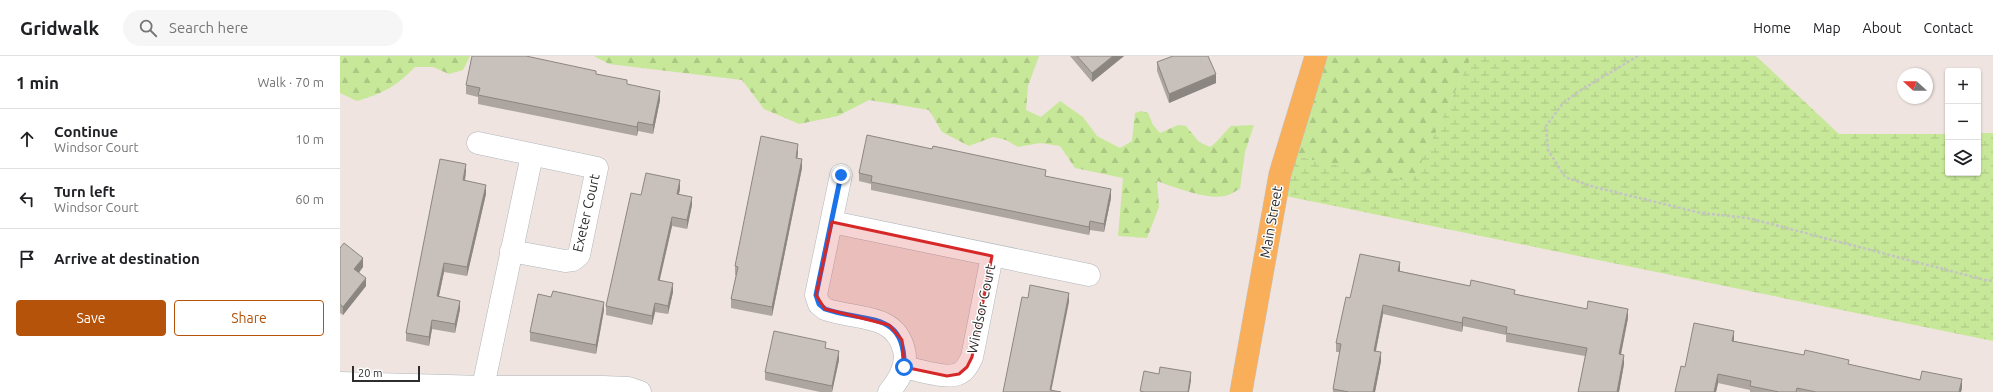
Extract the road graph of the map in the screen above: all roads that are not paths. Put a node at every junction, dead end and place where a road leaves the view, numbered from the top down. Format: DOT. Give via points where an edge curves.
graph roads {
  1 [pos="1316,56"];
  2 [pos="478,143"];
  3 [pos="532,155"];
  4 [pos="841,175"];
  5 [pos="832,222"];
  6 [pos="511,251"];
  7 [pos="992,256"];
  8 [pos="1089,275"];
  9 [pos="904,367"];
  10 [pos="340,383"];
  11 [pos="483,388"];
  12 [pos="562,389"];
  13 [pos="640,392"];
  14 [pos="889,392"];
  15 [pos="1241,392"];
  1 -- 15 [label="main road, Main Street" via="1280,174"];
  2 -- 3 [label="street, Exeter Court"];
  3 -- 6 [label="street"];
  3 -- 6 [label="street, Exeter Court" via="597,168 579,255 573,260 565,261"];
  4 -- 5 [label="street"];
  5 -- 7 [label="street, Windsor Court"];
  5 -- 9 [label="street" via="816,295 819,304 835,313 876,320 889,325 902,340"];
  6 -- 11 [label="street"];
  7 -- 8 [label="street, Windsor Court"];
  7 -- 9 [label="street, Windsor Court" via="972,357 967,367 959,374 947,376"];
  9 -- 14 [label="street"];
  10 -- 11 [label="street"];
  11 -- 12 [label="street"];
  12 -- 13 [label="street" via="628,388"];
}
